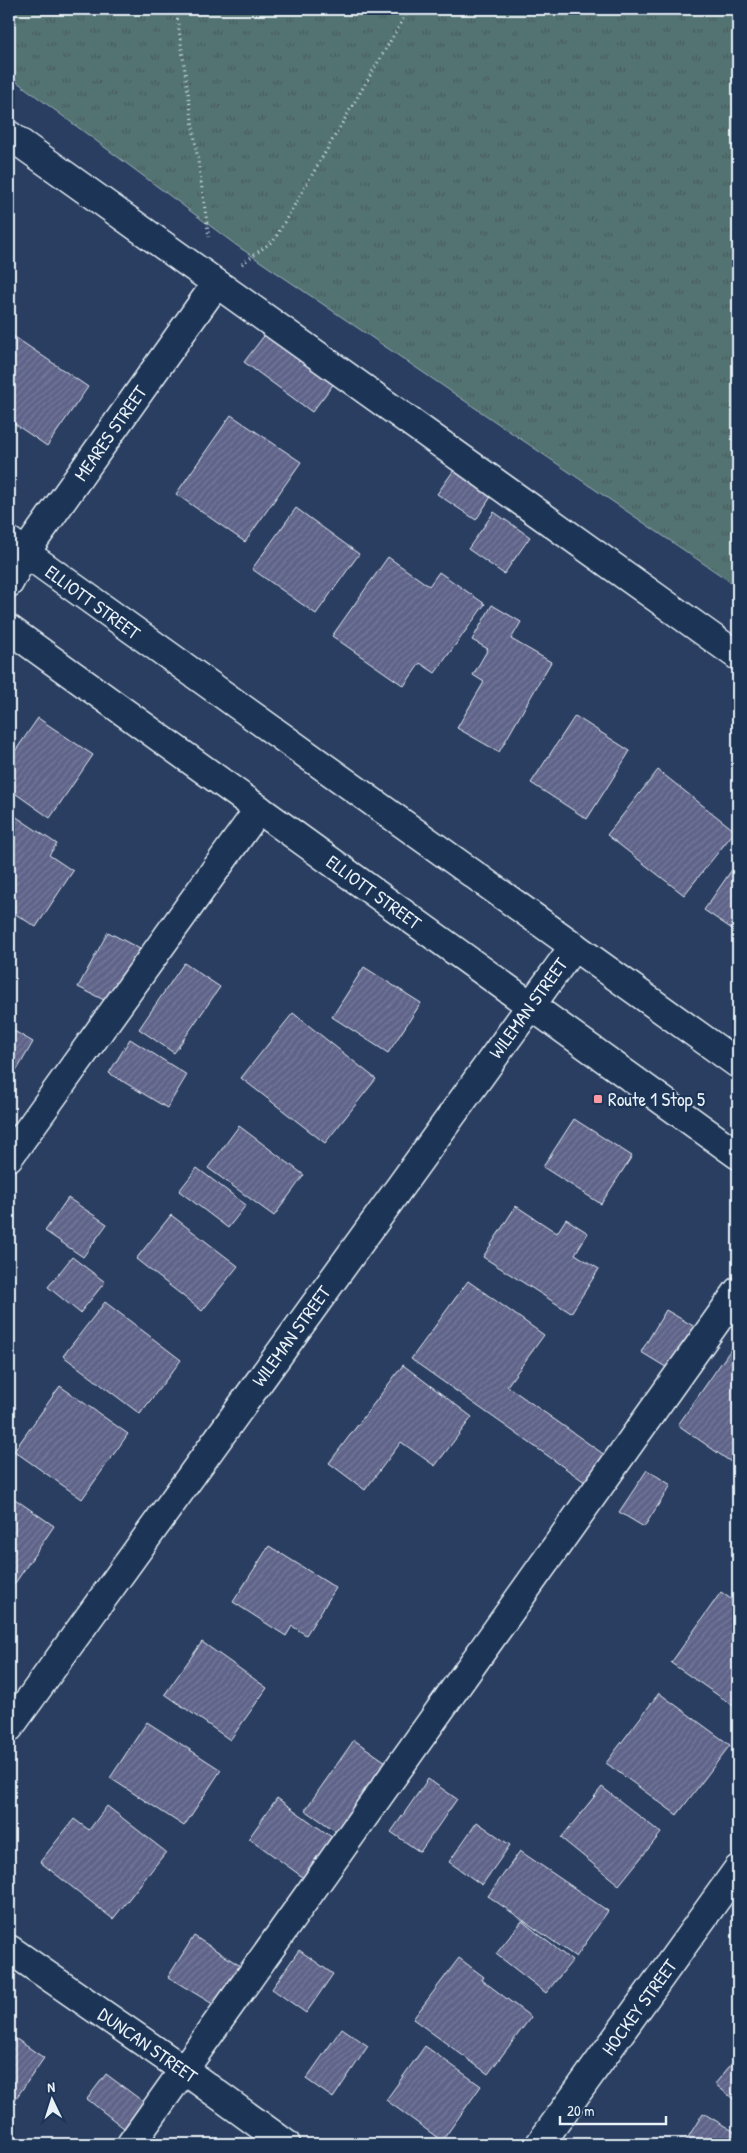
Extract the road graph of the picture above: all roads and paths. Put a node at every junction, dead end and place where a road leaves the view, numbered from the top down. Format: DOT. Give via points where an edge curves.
graph roads {
  1 [pos="176,9"];
  2 [pos="409,9"];
  3 [pos="9,134"];
  4 [pos="216,284"];
  5 [pos="17,547"];
  6 [pos="9,584"];
  7 [pos="9,629"];
  8 [pos="738,656"];
  9 [pos="259,809"];
  10 [pos="574,946"];
  11 [pos="530,1004"];
  12 [pos="738,1064"];
  13 [pos="738,1154"];
  14 [pos="9,1157"];
  15 [pos="738,1291"];
  16 [pos="9,1728"];
  17 [pos="738,1869"];
  18 [pos="9,1949"];
  19 [pos="184,2070"];
  20 [pos="131,2144"];
  21 [pos="286,2144"];
  22 [pos="540,2144"];
  1 -- 4 [label="path"];
  2 -- 4 [label="path" via="274,240"];
  3 -- 4 [label="street"];
  4 -- 5 [label="street, MEARES STREET"];
  4 -- 8 [label="street"];
  5 -- 6 [label="street, MEARES STREET"];
  5 -- 10 [label="street, ELLIOTT STREET"];
  7 -- 9 [label="street, ELLIOTT STREET"];
  9 -- 11 [label="street, ELLIOTT STREET"];
  9 -- 14 [label="street"];
  10 -- 11 [label="street, WILEMAN STREET"];
  10 -- 12 [label="street, ELLIOTT STREET"];
  11 -- 13 [label="street, ELLIOTT STREET"];
  11 -- 16 [label="street, WILEMAN STREET"];
  15 -- 19 [label="street"];
  17 -- 22 [label="street, HOCKEY STREET"];
  18 -- 19 [label="street, DUNCAN STREET"];
  19 -- 20 [label="street"];
  19 -- 21 [label="street, DUNCAN STREET"];
}
